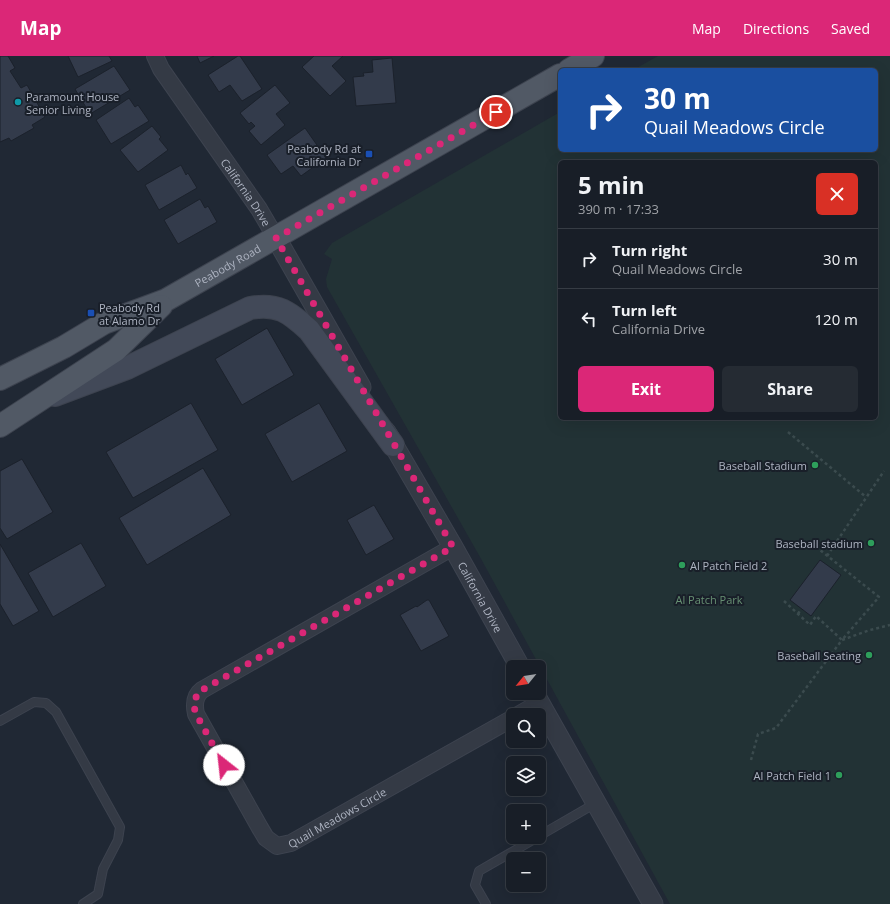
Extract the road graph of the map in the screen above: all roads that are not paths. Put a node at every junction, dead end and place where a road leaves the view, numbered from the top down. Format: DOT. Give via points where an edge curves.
graph roads {
  1 [pos="155,56"];
  2 [pos="593,56"];
  3 [pos="572,68"];
  4 [pos="558,76"];
  5 [pos="276,238"];
  6 [pos="166,300"];
  7 [pos="0,379"];
  8 [pos="42,400"];
  9 [pos="0,426"];
  10 [pos="393,445"];
  11 [pos="453,547"];
  12 [pos="516,660"];
  13 [pos="535,700"];
  14 [pos="538,700"];
  15 [pos="526,708"];
  16 [pos="0,721"];
  17 [pos="506,722"];
  18 [pos="596,803"];
  19 [pos="546,832"];
  20 [pos="526,844"];
  21 [pos="83,904"];
  22 [pos="486,904"];
  23 [pos="653,904"];
  1 -- 5 [label="street, California Drive" via="161,69 259,209"];
  2 -- 3 [label="main road"];
  4 -- 5 [label="main road, Peabody Road"];
  5 -- 6 [label="main road, Peabody Road"];
  5 -- 10 [label="street, California Drive"];
  6 -- 7 [label="main road, Peabody Road" via="104,323 64,347"];
  6 -- 8 [label="main road, Peabody Road" via="116,350"];
  8 -- 9 [label="main road, Peabody Road"];
  8 -- 10 [label="main road" via="127,368 250,308 271,306 293,316 309,330"];
  10 -- 11 [label="street, California Drive"];
  11 -- 12 [label="street, California Drive"];
  11 -- 17 [label="street, Quail Meadows Circle" via="197,693 196,714 266,838 277,846 291,843"];
  13 -- 15 [label="street"];
  14 -- 18 [label="street"];
  16 -- 21 [label="lane" via="34,702 46,703 56,712 120,826 118,840 103,869 98,894"];
  18 -- 19 [label="lane"];
  18 -- 23 [label="street"];
  20 -- 22 [label="lane" via="479,871 475,885"];
}
